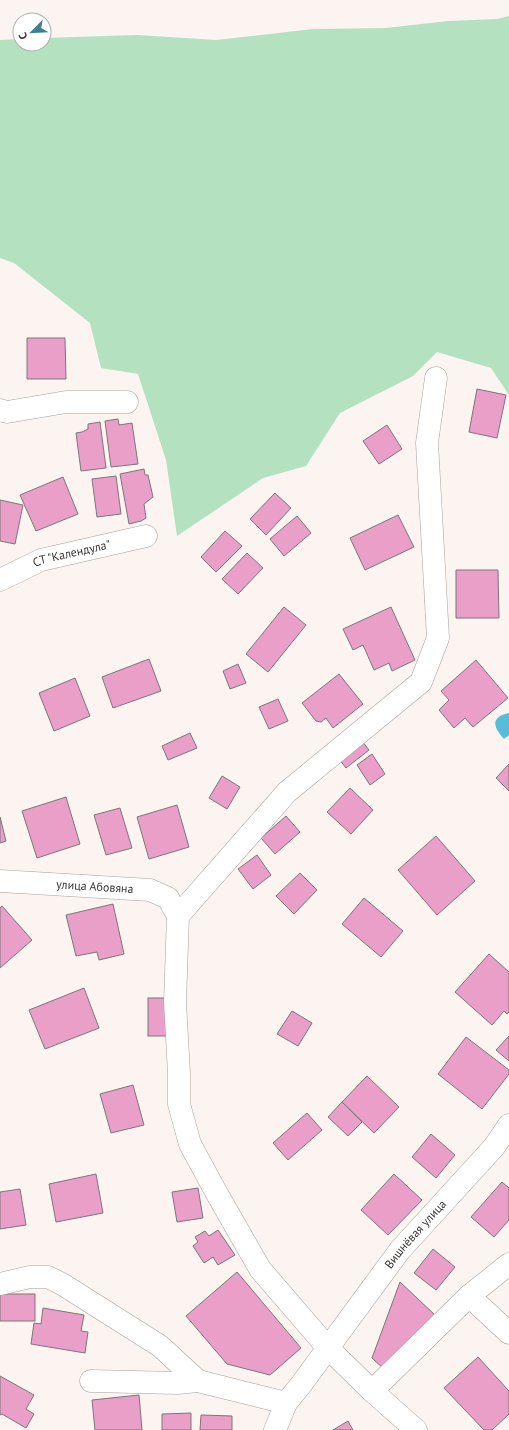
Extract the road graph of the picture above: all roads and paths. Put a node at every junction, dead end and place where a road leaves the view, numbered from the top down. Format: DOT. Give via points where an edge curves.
graph roads {
  1 [pos="436,378"];
  2 [pos="127,402"];
  3 [pos="0,410"];
  4 [pos="146,536"];
  5 [pos="0,580"];
  6 [pos="0,881"];
  7 [pos="178,916"];
  8 [pos="509,1125"];
  9 [pos="509,1264"];
  10 [pos="0,1284"];
  11 [pos="469,1296"];
  12 [pos="509,1333"];
  13 [pos="328,1348"];
  14 [pos="91,1381"];
  15 [pos="198,1381"];
  16 [pos="372,1391"];
  17 [pos="286,1403"];
  18 [pos="275,1430"];
  19 [pos="416,1430"];
  1 -- 7 [label="street" via="427,443 438,638 421,682 287,792"];
  2 -- 3 [label="street" via="66,402 7,412"];
  4 -- 5 [label="street, СТ \"Календула\"" via="41,560"];
  6 -- 7 [label="street, улица Абовяна" via="150,890 168,898"];
  7 -- 13 [label="street" via="175,1002 178,1104 190,1144 260,1269"];
  8 -- 13 [label="street, Вишнёвая улица" via="494,1147 400,1250"];
  9 -- 11 [label="street"];
  10 -- 15 [label="street" via="30,1277 48,1277 160,1346"];
  11 -- 12 [label="street"];
  11 -- 16 [label="street"];
  13 -- 16 [label="street"];
  13 -- 17 [label="street, Вишнёвая улица"];
  14 -- 15 [label="street"];
  15 -- 17 [label="street"];
  16 -- 19 [label="street"];
  17 -- 18 [label="street, Вишнёвая улица"];
}
